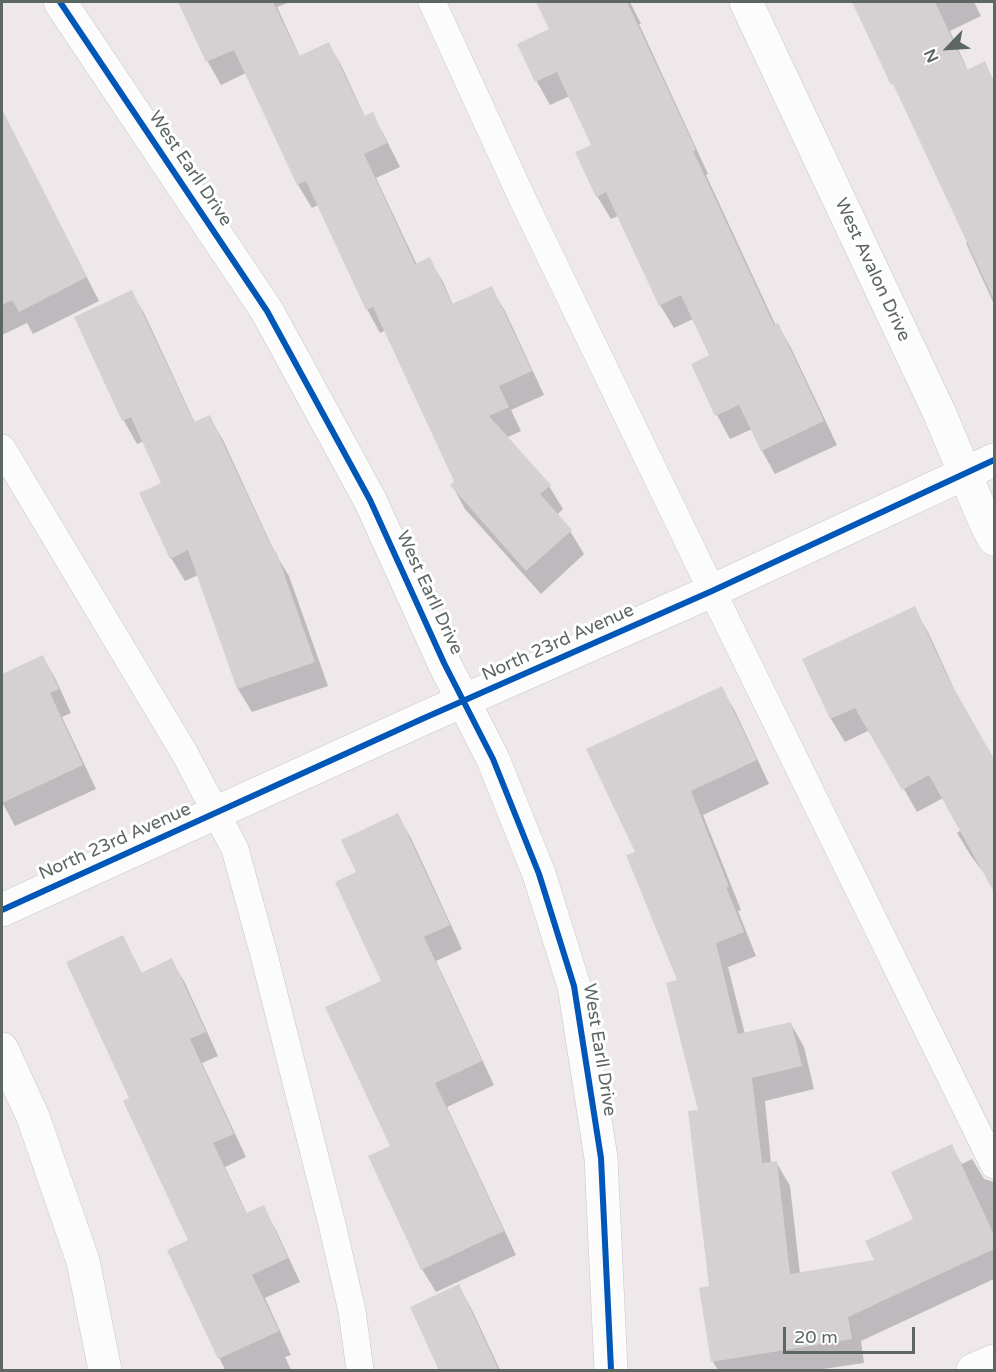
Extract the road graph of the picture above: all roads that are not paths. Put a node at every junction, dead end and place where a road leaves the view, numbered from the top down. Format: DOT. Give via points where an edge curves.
graph roads {
  1 [pos="60,2"];
  2 [pos="432,2"];
  3 [pos="746,2"];
  4 [pos="2,448"];
  5 [pos="994,460"];
  6 [pos="965,473"];
  7 [pos="994,539"];
  8 [pos="712,591"];
  9 [pos="465,702"];
  10 [pos="216,813"];
  11 [pos="2,910"];
  12 [pos="2,1049"];
  13 [pos="994,1166"];
  14 [pos="994,1361"];
  15 [pos="105,1371"];
  16 [pos="360,1371"];
  17 [pos="611,1371"];
  18 [pos="973,1371"];
  1 -- 9 [label="street, West Earll Drive" via="267,311 370,500"];
  2 -- 8 [label="lane"];
  3 -- 6 [label="street, West Avalon Drive"];
  4 -- 10 [label="lane"];
  5 -- 6 [label="street, North 23rd Avenue"];
  6 -- 7 [label="street, West Avalon Drive"];
  6 -- 8 [label="street, North 23rd Avenue"];
  8 -- 9 [label="street, North 23rd Avenue"];
  8 -- 13 [label="lane"];
  9 -- 10 [label="street, North 23rd Avenue"];
  9 -- 17 [label="street, West Earll Drive" via="493,759 539,874 574,986 601,1158"];
  10 -- 11 [label="street, North 23rd Avenue"];
  10 -- 16 [label="lane" via="235,849 264,955 347,1289"];
  12 -- 15 [label="street" via="33,1116 82,1261"];
  14 -- 18 [label="street"];
}
